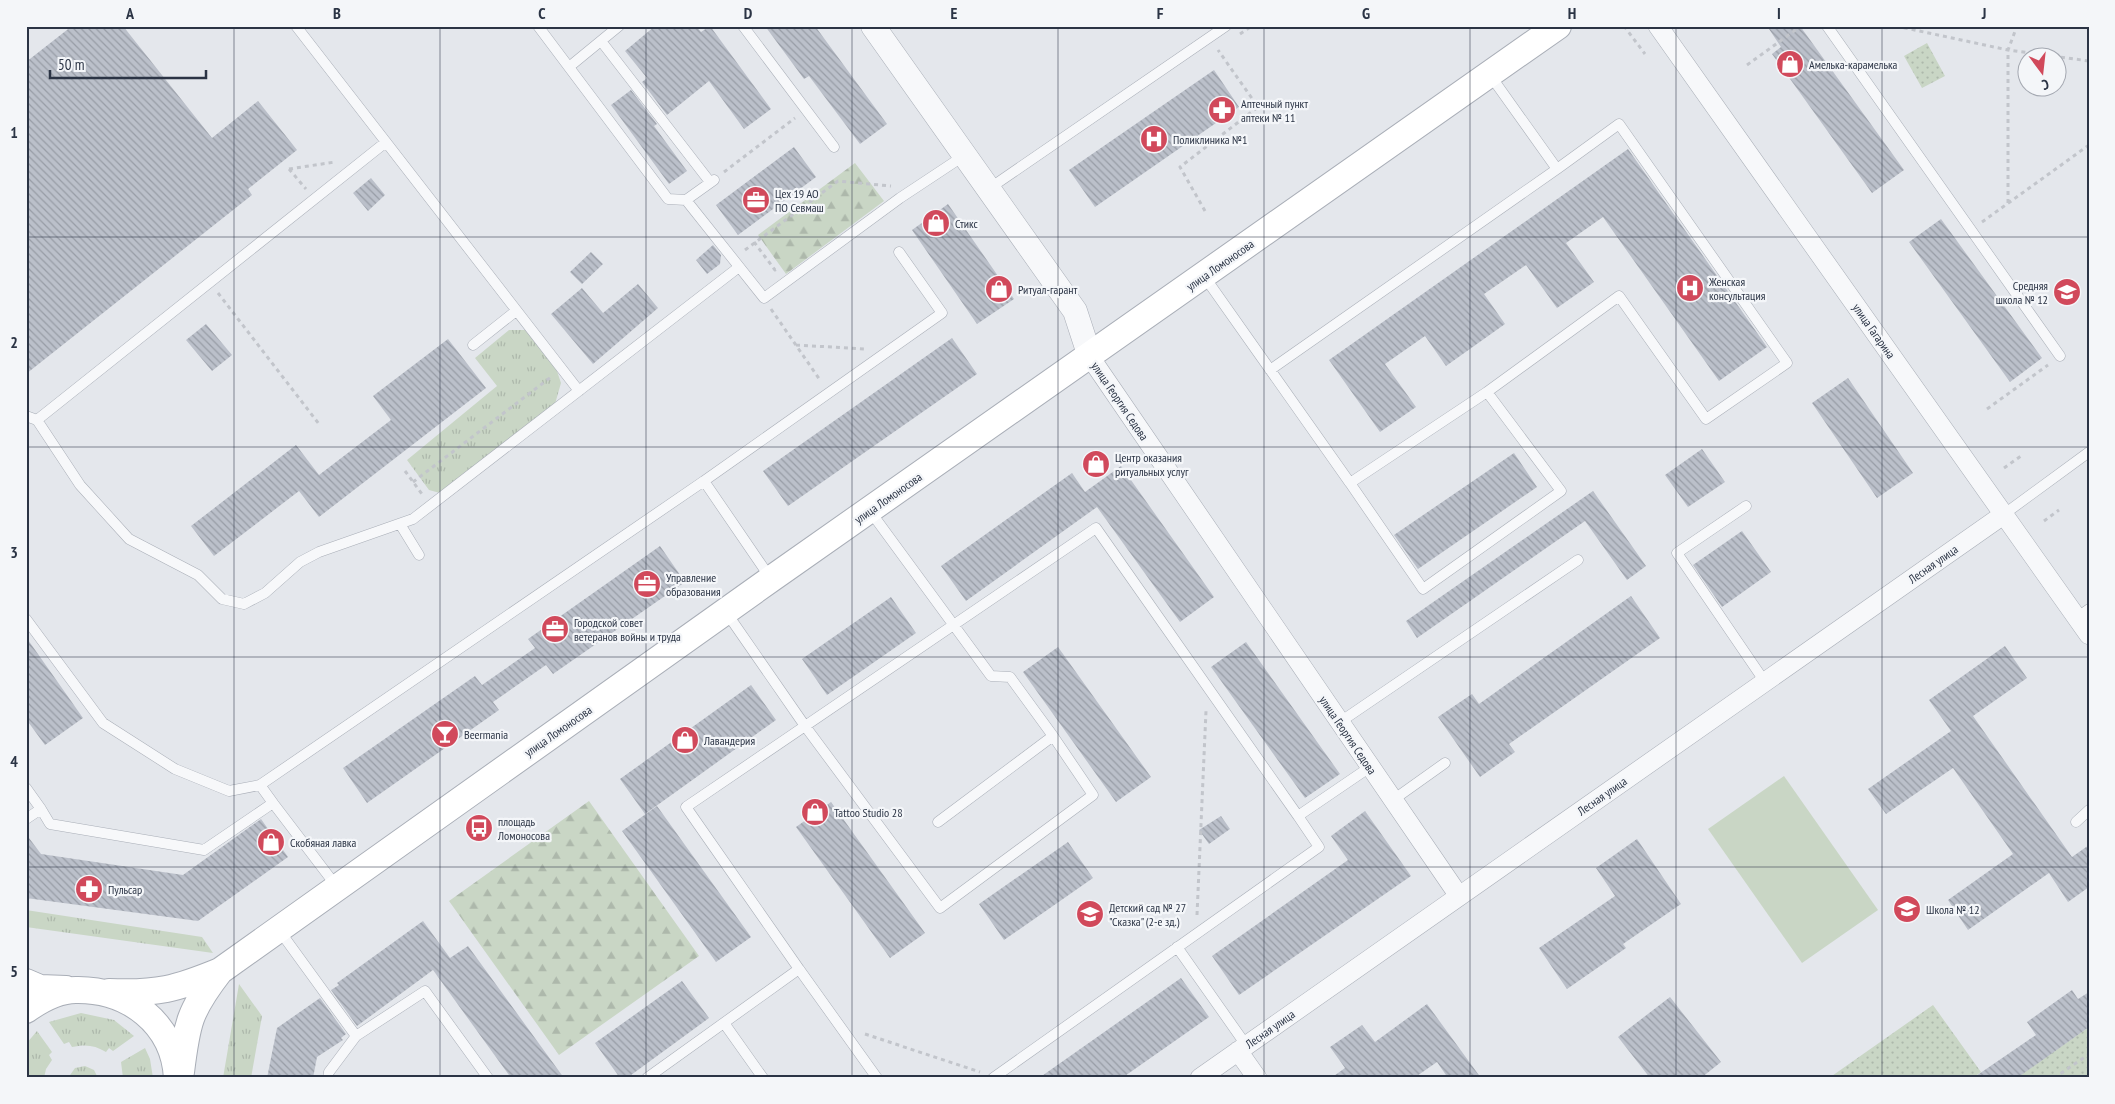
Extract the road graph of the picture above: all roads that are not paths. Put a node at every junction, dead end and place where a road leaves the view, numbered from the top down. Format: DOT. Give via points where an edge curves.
graph roads {
  1 [pos="296,26"];
  2 [pos="538,26"];
  3 [pos="619,26"];
  4 [pos="743,26"];
  5 [pos="873,26"];
  6 [pos="1226,26"];
  7 [pos="1558,26"];
  8 [pos="1658,26"];
  9 [pos="1828,27"];
  10 [pos="601,41"];
  11 [pos="569,67"];
  12 [pos="1490,74"];
  13 [pos="386,142"];
  14 [pos="834,147"];
  15 [pos="966,154"];
  16 [pos="1556,168"];
  17 [pos="990,188"];
  18 [pos="686,200"];
  19 [pos="899,252"];
  20 [pos="736,263"];
  21 [pos="1204,276"];
  22 [pos="516,311"];
  23 [pos="473,346"];
  24 [pos="2060,356"];
  25 [pos="1090,357"];
  26 [pos="1270,370"];
  27 [pos="578,391"];
  28 [pos="1487,392"];
  29 [pos="26,416"];
  30 [pos="37,420"];
  31 [pos="2089,452"];
  32 [pos="704,481"];
  33 [pos="1350,483"];
  34 [pos="1746,506"];
  35 [pos="870,510"];
  36 [pos="2003,515"];
  37 [pos="400,524"];
  38 [pos="418,555"];
  39 [pos="1578,560"];
  40 [pos="771,579"];
  41 [pos="726,612"];
  42 [pos="2083,613"];
  43 [pos="26,619"];
  44 [pos="954,624"];
  45 [pos="2089,635"];
  46 [pos="1765,682"];
  47 [pos="1340,722"];
  48 [pos="805,726"];
  49 [pos="1053,736"];
  50 [pos="1445,764"];
  51 [pos="1370,767"];
  52 [pos="260,785"];
  53 [pos="26,788"];
  54 [pos="1393,800"];
  55 [pos="273,803"];
  56 [pos="41,809"];
  57 [pos="2089,810"];
  58 [pos="1298,816"];
  59 [pos="26,819"];
  60 [pos="938,822"];
  61 [pos="2076,822"];
  62 [pos="338,888"];
  63 [pos="1459,896"];
  64 [pos="278,930"];
  65 [pos="1178,947"];
  66 [pos="798,970"];
  67 [pos="220,971"];
  68 [pos="26,982"];
  69 [pos="74,990"];
  70 [pos="109,992"];
  71 [pos="26,1010"];
  72 [pos="724,1023"];
  73 [pos="356,1036"];
  74 [pos="1242,1048"];
  75 [pos="994,1077"];
  76 [pos="178,1078"];
  77 [pos="328,1078"];
  78 [pos="488,1078"];
  79 [pos="647,1078"];
  80 [pos="763,1078"];
  81 [pos="876,1078"];
  82 [pos="1200,1078"];
  83 [pos="1257,1078"];
  1 -- 13 [label="lane"];
  2 -- 11 [label="lane"];
  3 -- 10 [label="lane"];
  4 -- 14 [label="lane"];
  5 -- 15 [label="street, улица Георгия Седова"];
  6 -- 17 [label="lane"];
  7 -- 12 [label="main road, улица Ломоносова"];
  8 -- 36 [label="street, улица Гагарина"];
  9 -- 24 [label="lane"];
  10 -- 11 [label="lane"];
  10 -- 18 [label="lane" via="712,181"];
  11 -- 18 [label="lane" via="668,199"];
  12 -- 16 [label="lane"];
  12 -- 21 [label="main road, улица Ломоносова"];
  13 -- 22 [label="lane"];
  13 -- 30 [label="lane"];
  15 -- 17 [label="street, улица Георгия Седова"];
  15 -- 20 [label="lane" via="764,298"];
  16 -- 26 [label="lane"];
  16 -- 28 [label="lane" via="1619,124 1787,362 1706,419 1619,296"];
  17 -- 25 [label="street, улица Георгия Седова" via="1075,311"];
  18 -- 20 [label="lane"];
  19 -- 32 [label="lane" via="942,313"];
  20 -- 27 [label="lane"];
  21 -- 25 [label="main road, улица Ломоносова"];
  21 -- 26 [label="lane"];
  22 -- 23 [label="lane"];
  22 -- 27 [label="lane"];
  25 -- 35 [label="main road, улица Ломоносова"];
  25 -- 47 [label="street, улица Георгия Седова"];
  26 -- 33 [label="lane"];
  27 -- 37 [label="lane" via="432,506"];
  28 -- 33 [label="lane"];
  28 -- 33 [label="lane" via="1561,491 1423,589"];
  29 -- 30 [label="lane"];
  30 -- 37 [label="lane" via="80,485 128,539 198,575 222,599 244,604 266,593 300,562 319,552"];
  31 -- 36 [label="lane"];
  32 -- 40 [label="lane"];
  32 -- 52 [label="lane"];
  34 -- 46 [label="lane" via="1677,553"];
  35 -- 40 [label="main road, улица Ломоносова"];
  35 -- 44 [label="lane"];
  36 -- 42 [label="street, улица Гагарина"];
  36 -- 46 [label="street, Лесная улица"];
  37 -- 38 [label="lane"];
  39 -- 47 [label="lane"];
  40 -- 41 [label="main road, улица Ломоносова"];
  41 -- 48 [label="lane"];
  41 -- 62 [label="main road, улица Ломоносова"];
  42 -- 45 [label="street, улица Гагарина"];
  43 -- 52 [label="lane" via="103,723 175,769 228,791"];
  44 -- 48 [label="lane"];
  44 -- 49 [label="lane" via="991,676 1010,677"];
  44 -- 58 [label="lane" via="1096,528"];
  46 -- 63 [label="street, Лесная улица"];
  47 -- 51 [label="street, улица Георгия Седова"];
  48 -- 49 [label="lane" via="940,908 1094,795"];
  48 -- 66 [label="lane" via="686,807"];
  49 -- 60 [label="lane"];
  50 -- 54 [label="lane"];
  51 -- 54 [label="street, улица Георгия Седова"];
  51 -- 58 [label="lane"];
  52 -- 55 [label="lane"];
  53 -- 56 [label="lane"];
  54 -- 63 [label="street, улица Георгия Седова"];
  55 -- 56 [label="lane" via="204,850 50,824"];
  55 -- 62 [label="lane"];
  56 -- 59 [label="lane"];
  57 -- 61 [label="lane"];
  58 -- 65 [label="lane" via="1319,847"];
  62 -- 64 [label="main road, улица Ломоносова"];
  63 -- 74 [label="street, Лесная улица"];
  64 -- 67 [label="main road, улица Ломоносова"];
  64 -- 73 [label="lane"];
  65 -- 74 [label="lane"];
  65 -- 75 [label="lane"];
  66 -- 72 [label="lane"];
  66 -- 81 [label="lane"];
  67 -- 70 [label="main road" via="163,991"];
  67 -- 76 [label="main road" via="190,1016"];
  68 -- 69 [label="main road" via="40,988"];
  69 -- 70 [label="main road"];
  69 -- 71 [label="main road" via="42,999"];
  70 -- 76 [label="main road" via="137,1006 162,1031 176,1062"];
  72 -- 79 [label="lane"];
  72 -- 80 [label="lane"];
  73 -- 77 [label="lane"];
  73 -- 78 [label="lane" via="425,991"];
  74 -- 82 [label="street, Лесная улица"];
  74 -- 83 [label="street"];
}
